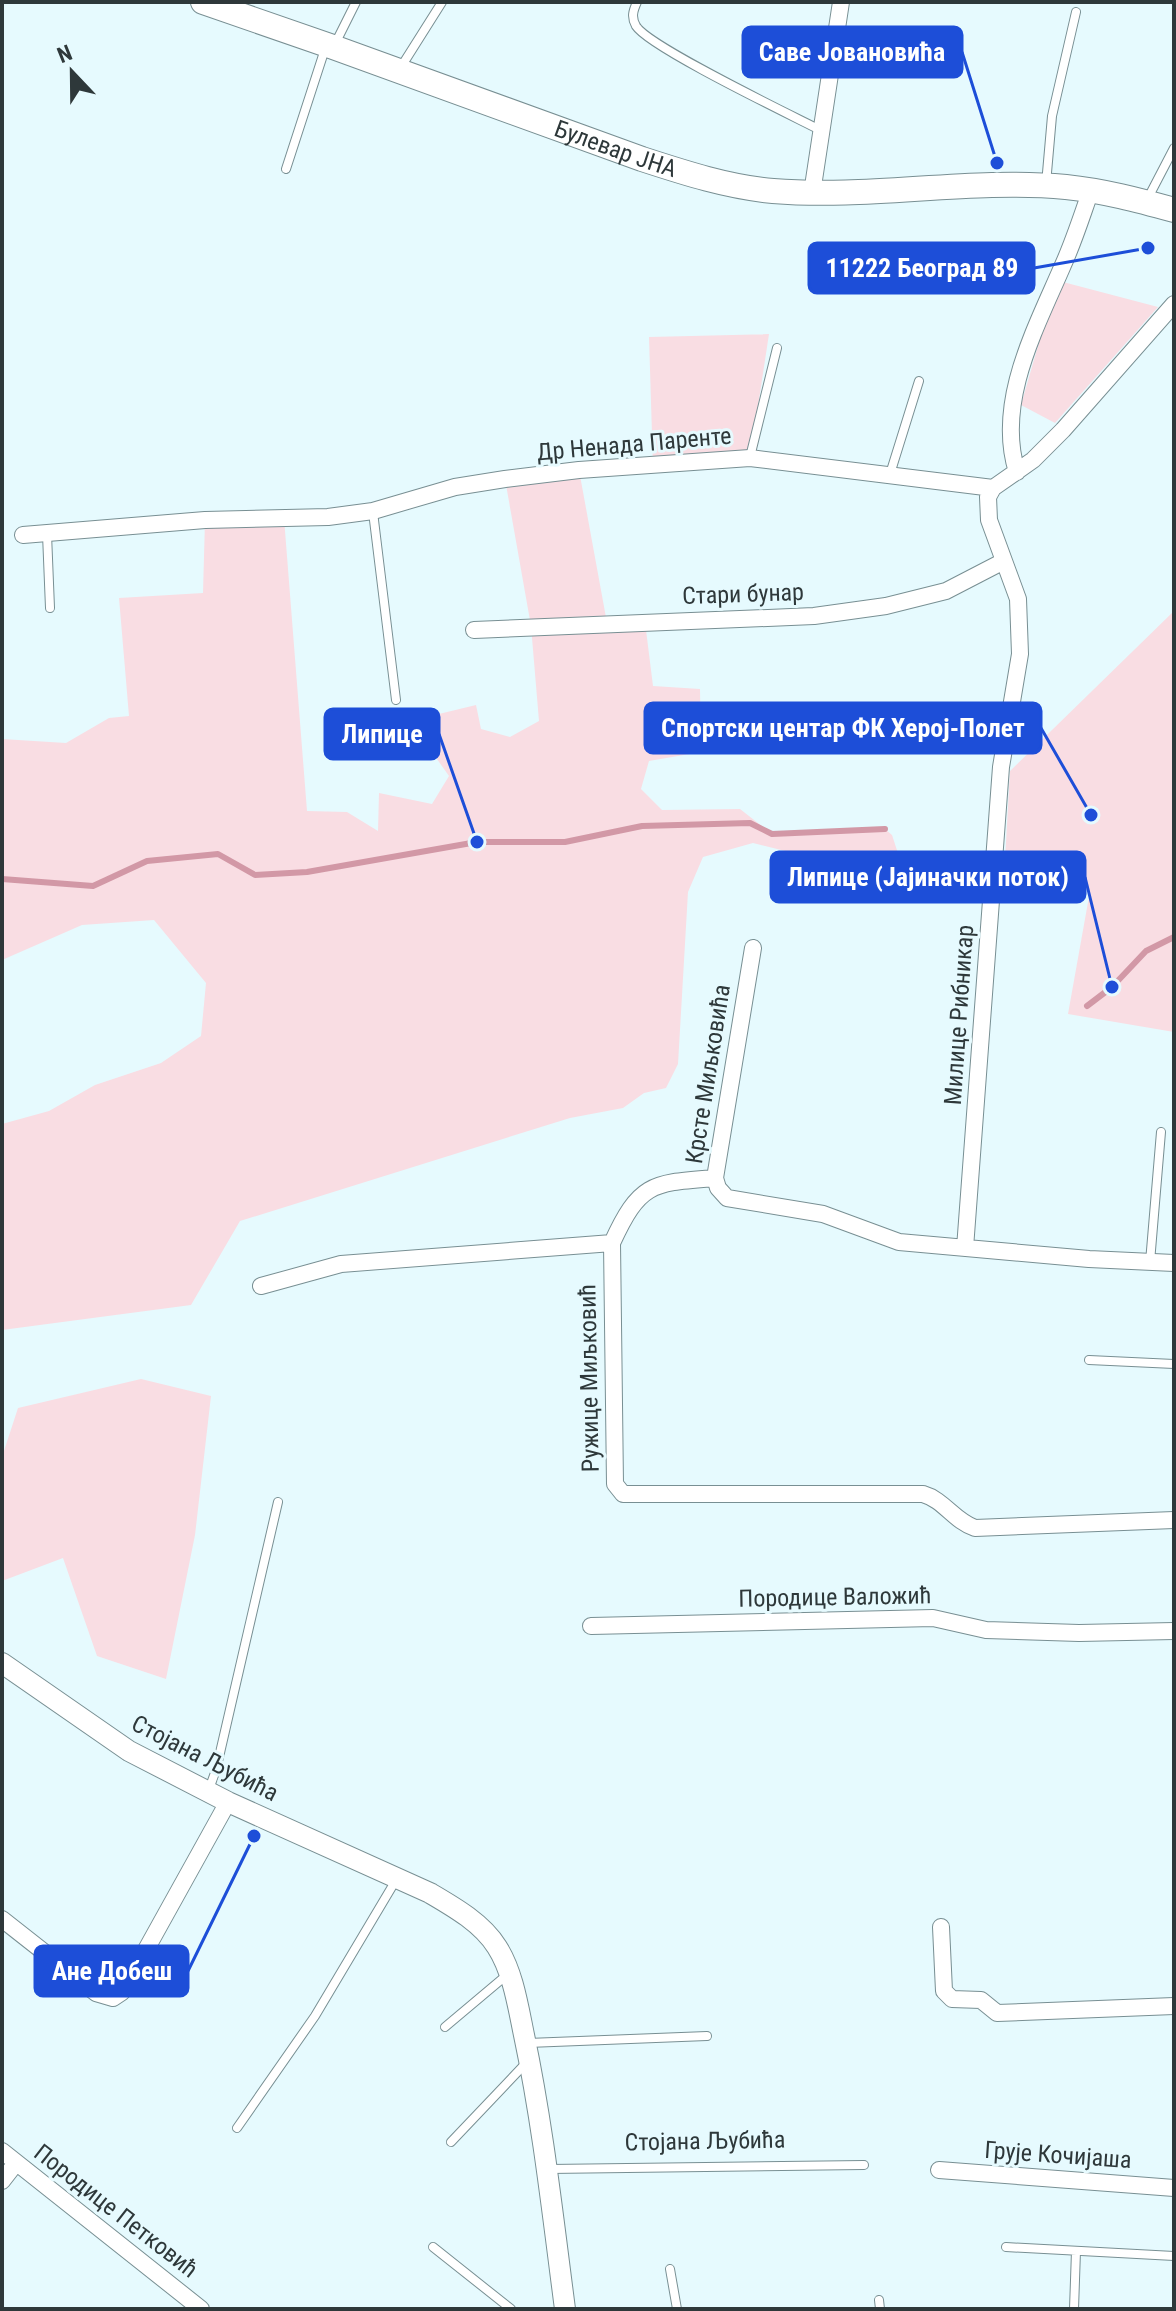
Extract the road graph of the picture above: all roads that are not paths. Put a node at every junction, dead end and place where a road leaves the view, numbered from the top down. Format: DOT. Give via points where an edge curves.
graph roads {
  1 [pos="203,2"];
  2 [pos="356,2"];
  3 [pos="442,2"];
  4 [pos="637,2"];
  5 [pos="841,2"];
  6 [pos="1076,12"];
  7 [pos="330,46"];
  8 [pos="399,71"];
  9 [pos="822,131"];
  10 [pos="1174,148"];
  11 [pos="286,169"];
  12 [pos="1046,186"];
  13 [pos="1091,190"];
  14 [pos="812,193"];
  15 [pos="1146,203"];
  16 [pos="1174,210"];
  17 [pos="1174,304"];
  18 [pos="777,348"];
  19 [pos="919,381"];
  20 [pos="750,458"];
  21 [pos="1017,472"];
  22 [pos="890,474"];
  23 [pos="993,488"];
  24 [pos="373,511"];
  25 [pos="47,534"];
  26 [pos="23,535"];
  27 [pos="1004,561"];
  28 [pos="50,608"];
  29 [pos="474,630"];
  30 [pos="396,700"];
  31 [pos="753,948"];
  32 [pos="1161,1132"];
  33 [pos="715,1178"];
  34 [pos="612,1243"];
  35 [pos="965,1248"];
  36 [pos="1150,1262"];
  37 [pos="1174,1263"];
  38 [pos="261,1286"];
  39 [pos="1089,1360"];
  40 [pos="1174,1364"];
  41 [pos="278,1502"];
  42 [pos="1174,1520"];
  43 [pos="591,1626"];
  44 [pos="1174,1631"];
  45 [pos="2,1663"];
  46 [pos="208,1792"];
  47 [pos="228,1802"];
  48 [pos="397,1877"];
  49 [pos="2,1919"];
  50 [pos="941,1927"];
  51 [pos="509,1974"];
  52 [pos="1174,2006"];
  53 [pos="445,2027"];
  54 [pos="707,2036"];
  55 [pos="527,2051"];
  56 [pos="237,2128"];
  57 [pos="451,2142"];
  58 [pos="2,2151"];
  59 [pos="16,2163"];
  60 [pos="864,2165"];
  61 [pos="546,2169"];
  62 [pos="939,2170"];
  63 [pos="2,2181"];
  64 [pos="1174,2188"];
  65 [pos="433,2247"];
  66 [pos="1006,2247"];
  67 [pos="1076,2251"];
  68 [pos="1174,2256"];
  69 [pos="670,2269"];
  70 [pos="201,2309"];
  71 [pos="511,2309"];
  72 [pos="565,2309"];
  73 [pos="677,2309"];
  74 [pos="1074,2309"];
  1 -- 7 [label="main road, Булевар ЈНА"];
  2 -- 7 [label="lane"];
  3 -- 8 [label="lane"];
  4 -- 9 [label="lane" via="632,14 641,32"];
  5 -- 9 [label="street"];
  6 -- 12 [label="lane" via="1052,116"];
  7 -- 8 [label="main road, Булевар ЈНА"];
  7 -- 11 [label="lane"];
  8 -- 14 [label="main road, Булевар ЈНА" via="690,175 748,188"];
  9 -- 14 [label="street"];
  10 -- 15 [label="lane"];
  12 -- 13 [label="main road, Булевар ЈНА"];
  12 -- 14 [label="main road, Булевар ЈНА"];
  13 -- 15 [label="main road, Булевар ЈНА"];
  13 -- 21 [label="street" via="1023,362 1010,432"];
  15 -- 16 [label="main road, Булевар ЈНА"];
  17 -- 21 [label="street" via="1063,430"];
  18 -- 20 [label="lane"];
  19 -- 22 [label="lane"];
  20 -- 22 [label="street, Др Ненада Паренте"];
  20 -- 24 [label="street, Др Ненада Паренте" via="489,481"];
  21 -- 23 [label="street"];
  22 -- 23 [label="street, Др Ненада Паренте"];
  23 -- 27 [label="street, Милице Рибникар" via="989,520"];
  24 -- 25 [label="street, Др Ненада Паренте"];
  24 -- 30 [label="lane"];
  25 -- 26 [label="street, Др Ненада Паренте"];
  25 -- 28 [label="lane"];
  27 -- 29 [label="street, Стари бунар" via="946,591 814,616"];
  27 -- 35 [label="street, Милице Рибникар" via="1018,599 1020,654 1001,767"];
  31 -- 33 [label="street, Крсте Миљковића"];
  32 -- 36 [label="lane"];
  33 -- 34 [label="street" via="655,1185 624,1218"];
  33 -- 35 [label="street, Крсте Миљковића" via="722,1193 734,1201 823,1214 899,1242"];
  34 -- 38 [label="street" via="341,1264"];
  34 -- 42 [label="street, Ружице Миљковић" via="615,1484 623,1494 923,1494 975,1528"];
  35 -- 36 [label="street"];
  36 -- 37 [label="street"];
  39 -- 40 [label="lane"];
  41 -- 46 [label="lane"];
  43 -- 44 [label="street, Породице Валожић" via="933,1618 986,1630"];
  45 -- 46 [label="street, Стојана Љубића" via="129,1751"];
  46 -- 47 [label="street, Стојана Љубића"];
  47 -- 48 [label="street, Стојана Љубића"];
  47 -- 49 [label="street" via="132,1975 113,1998 96,1993"];
  48 -- 51 [label="street, Стојана Љубића" via="473,1921 494,1942"];
  48 -- 56 [label="lane" via="315,2016"];
  50 -- 52 [label="street" via="947,1997 981,2000 997,2013"];
  51 -- 53 [label="lane"];
  51 -- 55 [label="street, Стојана Љубића"];
  54 -- 55 [label="lane"];
  55 -- 57 [label="lane"];
  55 -- 61 [label="street, Стојана Љубића"];
  58 -- 59 [label="street, Породице Петковић"];
  59 -- 63 [label="street"];
  59 -- 70 [label="street, Породице Петковић"];
  60 -- 61 [label="lane, Стојана Љубића"];
  61 -- 72 [label="street, Стојана Љубића"];
  62 -- 64 [label="street, Грује Кочијаша"];
  65 -- 71 [label="lane"];
  66 -- 67 [label="lane"];
  67 -- 68 [label="lane"];
  67 -- 74 [label="lane"];
  69 -- 73 [label="lane"];
}
